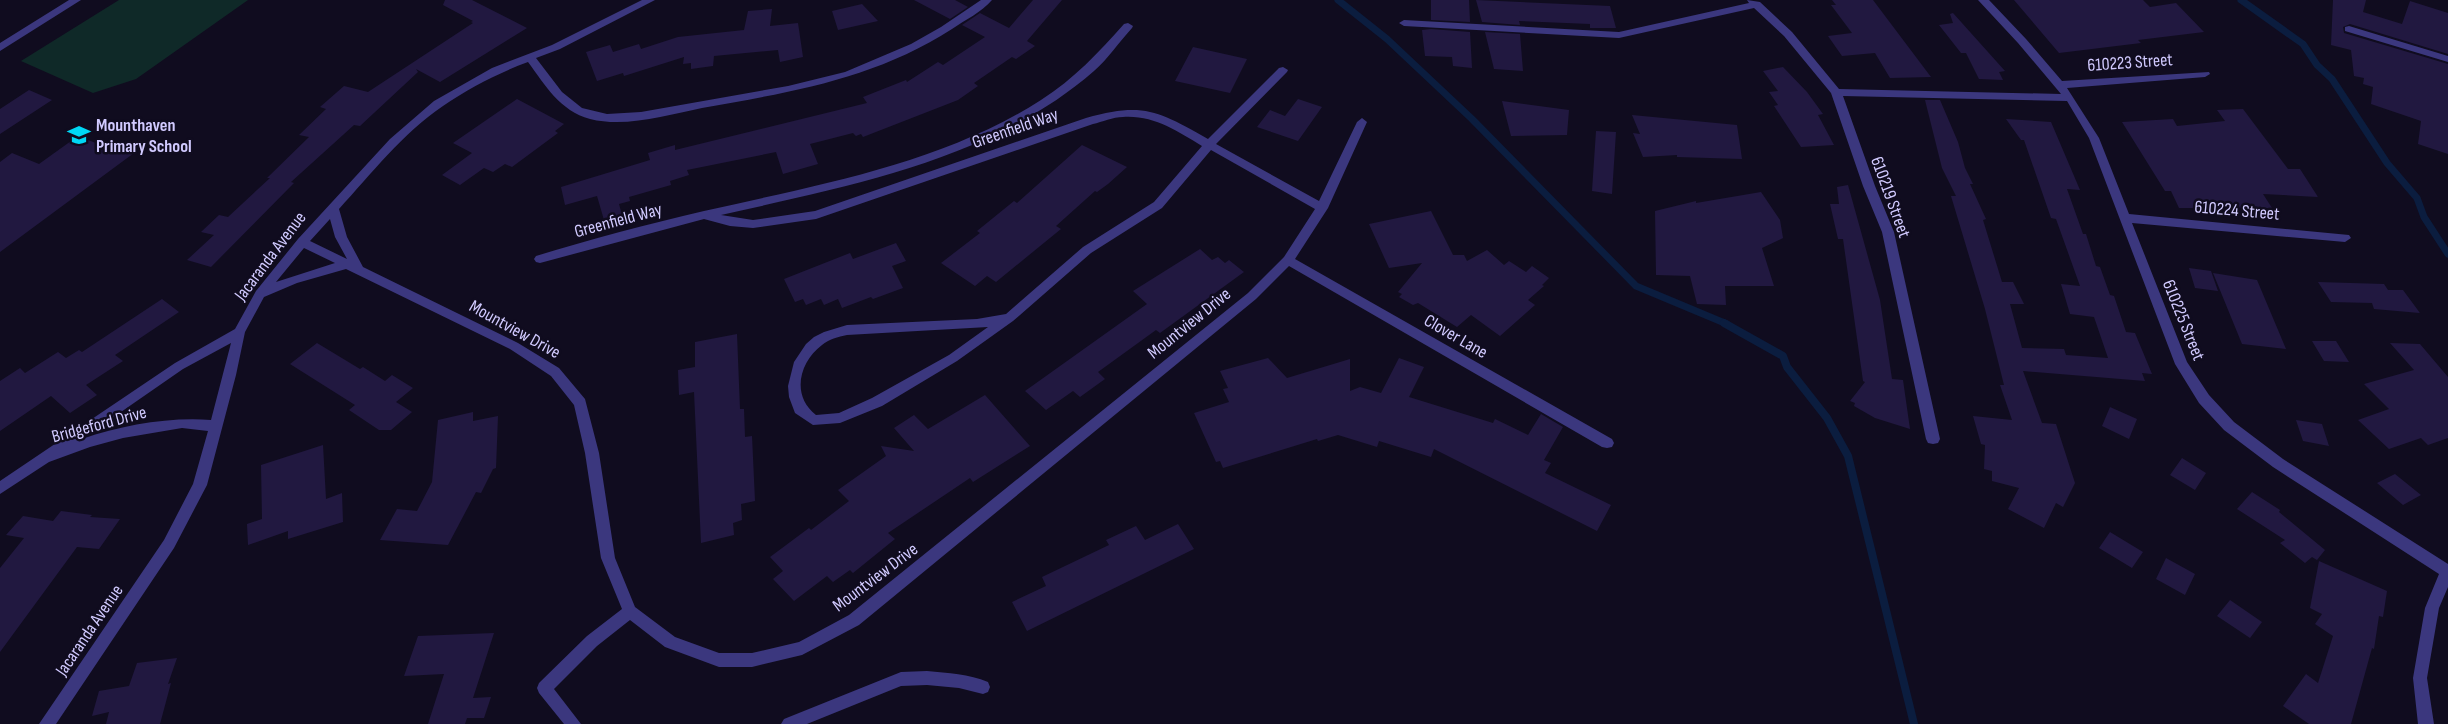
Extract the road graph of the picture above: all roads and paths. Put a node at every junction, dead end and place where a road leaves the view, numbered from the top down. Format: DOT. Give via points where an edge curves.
graph roads {
  1 [pos="76,0"];
  2 [pos="650,0"];
  3 [pos="987,0"];
  4 [pos="1983,0"];
  5 [pos="1754,2"];
  6 [pos="1404,23"];
  7 [pos="1128,26"];
  8 [pos="2349,28"];
  9 [pos="0,48"];
  10 [pos="530,57"];
  11 [pos="2448,59"];
  12 [pos="1283,70"];
  13 [pos="2205,74"];
  14 [pos="2059,85"];
  15 [pos="1836,92"];
  16 [pos="2070,98"];
  17 [pos="1362,122"];
  18 [pos="1209,145"];
  19 [pos="333,208"];
  20 [pos="1322,208"];
  21 [pos="704,215"];
  22 [pos="2126,218"];
  23 [pos="2345,238"];
  24 [pos="302,242"];
  25 [pos="540,259"];
  26 [pos="1288,260"];
  27 [pos="353,267"];
  28 [pos="260,294"];
  29 [pos="1008,318"];
  30 [pos="239,332"];
  31 [pos="216,426"];
  32 [pos="1933,439"];
  33 [pos="1607,444"];
  34 [pos="44,458"];
  35 [pos="0,488"];
  36 [pos="2447,571"];
  37 [pos="630,611"];
  38 [pos="984,687"];
  39 [pos="47,724"];
  40 [pos="573,724"];
  41 [pos="789,724"];
  42 [pos="2426,724"];
  1 -- 9 [label="street"];
  2 -- 10 [label="street, Jacaranda Avenue"];
  3 -- 10 [label="street" via="914,46 840,77 791,89 637,116 599,116 578,111 568,105"];
  4 -- 14 [label="street, 610225 Street"];
  5 -- 6 [label="street" via="1619,35"];
  5 -- 15 [label="street, 610219 Street" via="1788,34"];
  7 -- 21 [label="street, Greenfield Way" via="1094,67 1067,88 976,138 933,155 806,192"];
  8 -- 11 [label="street"];
  10 -- 19 [label="street, Jacaranda Avenue" via="496,70 438,104 394,142"];
  12 -- 18 [label="street"];
  13 -- 14 [label="street, 610223 Street"];
  14 -- 16 [label="street, 610225 Street"];
  15 -- 16 [label="street"];
  15 -- 32 [label="street, 610219 Street" via="1888,232"];
  16 -- 22 [label="street, 610225 Street" via="2094,138"];
  17 -- 20 [label="street, Mountview Drive"];
  18 -- 20 [label="street, Greenfield Way"];
  18 -- 21 [label="street, Greenfield Way" via="1163,119 1122,113 1024,142 816,215 753,224"];
  18 -- 29 [label="street" via="1158,205 1087,250"];
  19 -- 24 [label="street, Jacaranda Avenue"];
  19 -- 27 [label="street"];
  20 -- 26 [label="street, Mountview Drive"];
  21 -- 25 [label="street, Greenfield Way"];
  22 -- 23 [label="street, 610224 Street"];
  22 -- 36 [label="street, 610225 Street" via="2181,364 2204,399 2229,426 2278,463"];
  24 -- 27 [label="street, Mountview Drive"];
  24 -- 28 [label="street, Jacaranda Avenue"];
  26 -- 33 [label="street, Clover Lane"];
  26 -- 37 [label="street, Mountview Drive" via="1252,296 854,620 802,648 752,660 719,660 670,642"];
  27 -- 28 [label="street" via="292,280"];
  27 -- 37 [label="street, Mountview Drive" via="514,346 555,372 580,403 592,453 608,558"];
  28 -- 30 [label="street, Jacaranda Avenue"];
  29 -- 29 [label="street" via="953,358 877,402 840,418 813,420 799,408 794,388 797,364 806,350 827,335 847,330 977,324"];
  30 -- 31 [label="street, Jacaranda Avenue"];
  30 -- 34 [label="street" via="180,366"];
  31 -- 34 [label="street, Bridgeford Drive" via="182,424 123,433"];
  31 -- 39 [label="street, Jacaranda Avenue" via="200,485 169,544"];
  34 -- 35 [label="street, Bridgeford Drive"];
  36 -- 42 [label="street" via="2432,608 2420,678"];
  37 -- 40 [label="street" via="544,688"];
  38 -- 41 [label="street" via="927,678 901,680"];
}
